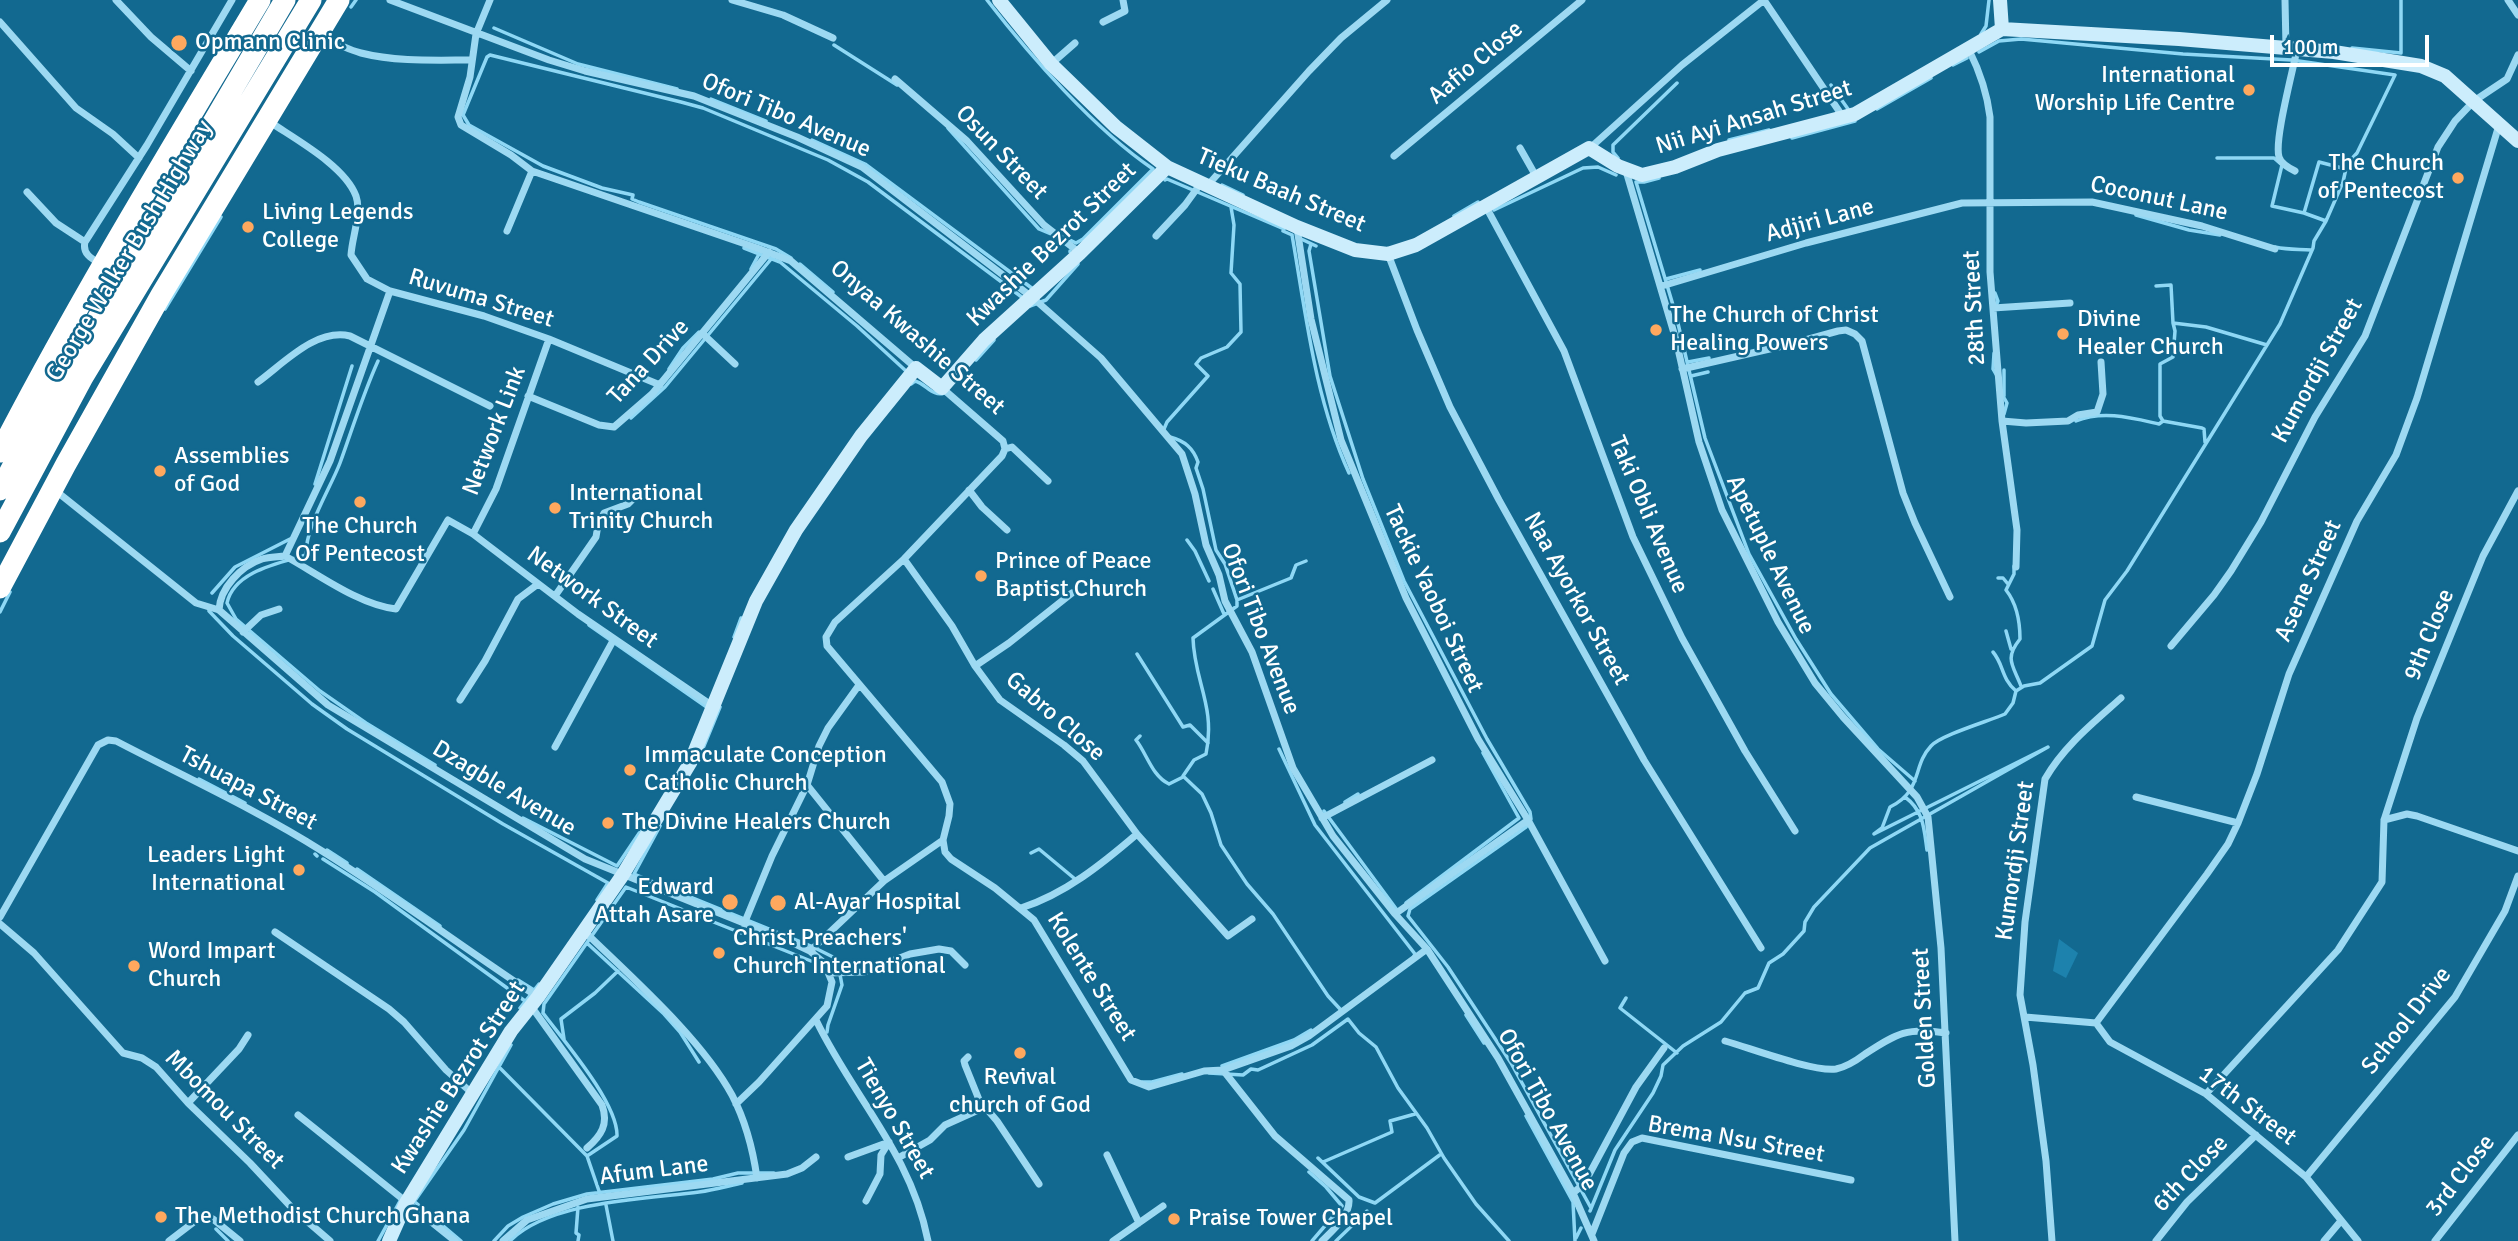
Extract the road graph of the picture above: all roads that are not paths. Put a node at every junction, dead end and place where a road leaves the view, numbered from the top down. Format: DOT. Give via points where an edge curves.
graph roads {
  1 [pos="116,0"];
  2 [pos="232,0"];
  3 [pos="260,0"];
  4 [pos="285,0"];
  5 [pos="311,0"];
  6 [pos="339,0"];
  7 [pos="390,0"];
  8 [pos="490,0"];
  9 [pos="732,0"];
  10 [pos="999,0"];
  11 [pos="1123,0"];
  12 [pos="1387,0"];
  13 [pos="1582,0"];
  14 [pos="1764,0"];
  15 [pos="2000,0"];
  16 [pos="2286,0"];
  17 [pos="2508,0"];
  18 [pos="2518,15"];
  19 [pos="0,22"];
  20 [pos="1103,22"];
  21 [pos="2002,29"];
  22 [pos="476,34"];
  23 [pos="319,35"];
  24 [pos="833,38"];
  25 [pos="1075,43"];
  26 [pos="2291,49"];
  27 [pos="1969,50"];
  28 [pos="2518,55"];
  29 [pos="472,60"];
  30 [pos="1051,64"];
  31 [pos="191,71"];
  32 [pos="895,79"];
  33 [pos="2474,102"];
  34 [pos="1843,117"];
  35 [pos="266,120"];
  36 [pos="2499,125"];
  37 [pos="2518,141"];
  38 [pos="1520,148"];
  39 [pos="1589,148"];
  40 [pos="1394,156"];
  41 [pos="139,158"];
  42 [pos="1167,167"];
  43 [pos="1626,170"];
  44 [pos="532,171"];
  45 [pos="2295,171"];
  46 [pos="1537,178"];
  47 [pos="1204,185"];
  48 [pos="27,192"];
  49 [pos="1990,204"];
  50 [pos="1485,205"];
  51 [pos="1297,227"];
  52 [pos="507,230"];
  53 [pos="1156,236"];
  54 [pos="85,243"];
  55 [pos="2275,249"];
  56 [pos="769,252"];
  57 [pos="1080,253"];
  58 [pos="1388,254"];
  59 [pos="103,265"];
  60 [pos="1662,286"];
  61 [pos="390,291"];
  62 [pos="1033,298"];
  63 [pos="2070,303"];
  64 [pos="1993,308"];
  65 [pos="703,334"];
  66 [pos="549,339"];
  67 [pos="370,347"];
  68 [pos="2101,362"];
  69 [pos="735,364"];
  70 [pos="916,368"];
  71 [pos="1682,369"];
  72 [pos="258,382"];
  73 [pos="660,385"];
  74 [pos="942,388"];
  75 [pos="528,396"];
  76 [pos="490,407"];
  77 [pos="2002,421"];
  78 [pos="1005,449"];
  79 [pos="0,452"];
  80 [pos="1048,481"];
  81 [pos="53,489"];
  82 [pos="0,490"];
  83 [pos="969,490"];
  84 [pos="2518,491"];
  85 [pos="640,492"];
  86 [pos="1007,530"];
  87 [pos="0,532"];
  88 [pos="473,534"];
  89 [pos="285,556"];
  90 [pos="904,559"];
  91 [pos="2016,567"];
  92 [pos="538,584"];
  93 [pos="0,588"];
  94 [pos="1072,593"];
  95 [pos="555,596"];
  96 [pos="1950,597"];
  97 [pos="279,609"];
  98 [pos="219,610"];
  99 [pos="243,632"];
  100 [pos="614,639"];
  101 [pos="2171,646"];
  102 [pos="975,666"];
  103 [pos="859,685"];
  104 [pos="2121,698"];
  105 [pos="460,700"];
  106 [pos="714,706"];
  107 [pos="555,747"];
  108 [pos="1432,760"];
  109 [pos="807,785"];
  110 [pos="1917,797"];
  111 [pos="2136,797"];
  112 [pos="1322,818"];
  113 [pos="1528,820"];
  114 [pos="2384,820"];
  115 [pos="2238,823"];
  116 [pos="1795,831"];
  117 [pos="1137,834"];
  118 [pos="943,840"];
  119 [pos="2518,851"];
  120 [pos="622,876"];
  121 [pos="2518,876"];
  122 [pos="884,881"];
  123 [pos="1021,908"];
  124 [pos="1395,914"];
  125 [pos="0,917"];
  126 [pos="1252,919"];
  127 [pos="0,924"];
  128 [pos="744,924"];
  129 [pos="583,930"];
  130 [pos="275,932"];
  131 [pos="1760,948"];
  132 [pos="1427,949"];
  133 [pos="810,951"];
  134 [pos="1605,961"];
  135 [pos="965,965"];
  136 [pos="829,974"];
  137 [pos="535,1001"];
  138 [pos="2025,1017"];
  139 [pos="816,1020"];
  140 [pos="2096,1023"];
  141 [pos="1946,1033"];
  142 [pos="248,1035"];
  143 [pos="1725,1041"];
  144 [pos="1664,1048"];
  145 [pos="968,1057"];
  146 [pos="1223,1070"];
  147 [pos="2206,1094"];
  148 [pos="474,1095"];
  149 [pos="188,1103"];
  150 [pos="736,1104"];
  151 [pos="982,1107"];
  152 [pos="298,1115"];
  153 [pos="2256,1135"];
  154 [pos="2518,1135"];
  155 [pos="889,1142"];
  156 [pos="587,1148"];
  157 [pos="1107,1155"];
  158 [pos="816,1157"];
  159 [pos="848,1157"];
  160 [pos="898,1158"];
  161 [pos="2306,1177"];
  162 [pos="757,1178"];
  163 [pos="1851,1180"];
  164 [pos="1039,1184"];
  165 [pos="1573,1193"];
  166 [pos="866,1201"];
  167 [pos="406,1203"];
  168 [pos="1163,1206"];
  169 [pos="2340,1222"];
  170 [pos="1139,1223"];
  171 [pos="1593,1238"];
  172 [pos="169,1241"];
  173 [pos="240,1241"];
  174 [pos="330,1241"];
  175 [pos="388,1241"];
  176 [pos="455,1241"];
  177 [pos="503,1241"];
  178 [pos="928,1241"];
  179 [pos="1112,1241"];
  180 [pos="1322,1241"];
  181 [pos="1955,1241"];
  182 [pos="2052,1241"];
  183 [pos="2156,1241"];
  184 [pos="2324,1241"];
  185 [pos="2358,1241"];
  186 [pos="2435,1241"];
  1 -- 31 [label="street"];
  2 -- 31 [label="street"];
  3 -- 59 [label="highway"];
  4 -- 82 [label="highway, George Walker Bush Highway"];
  5 -- 87 [label="highway, George Walker Bush Highway" via="83,377"];
  6 -- 23 [label="highway"];
  7 -- 22 [label="street"];
  8 -- 22 [label="street"];
  9 -- 24 [label="street" via="782,15"];
  10 -- 30 [label="street, Tieku Baah Street"];
  11 -- 20 [label="street" via="1125,11"];
  12 -- 47 [label="street" via="1341,38"];
  13 -- 40 [label="street, Aafio Close"];
  14 -- 34 [label="street"];
  14 -- 39 [label="street"];
  15 -- 21 [label="street"];
  16 -- 26 [label="street"];
  17 -- 18 [label="street"];
  19 -- 41 [label="street" via="76,108"];
  21 -- 26 [label="street"];
  21 -- 27 [label="street, Nii Ayi Ansah Street"];
  22 -- 29 [label="street"];
  22 -- 62 [label="street, Ofori Tibo Avenue" via="585,71 694,96 832,153 876,176"];
  23 -- 29 [label="street" via="368,54"];
  23 -- 35 [label="highway"];
  25 -- 30 [label="street"];
  26 -- 33 [label="street" via="2421,66 2445,76"];
  26 -- 45 [label="street" via="2278,154"];
  27 -- 34 [label="street, Nii Ayi Ansah Street"];
  27 -- 49 [label="street, 28th Street" via="1990,117"];
  28 -- 33 [label="street, Kumordji Street" via="2507,79"];
  29 -- 44 [label="street, Onyaa Kwashie Street" via="458,117 461,124"];
  30 -- 42 [label="street, Tieku Baah Street" via="1116,127"];
  31 -- 41 [label="street"];
  32 -- 57 [label="street, Osun Street" via="957,131 1044,225"];
  33 -- 36 [label="street"];
  33 -- 101 [label="street, Kumordji Street" via="2438,147 2365,336 2315,417 2261,522 2214,596"];
  34 -- 43 [label="street, Nii Ayi Ansah Street" via="1718,150 1652,174"];
  35 -- 61 [label="street, Ruvuma Street" via="327,162 346,181 356,197 351,255 367,279"];
  35 -- 81 [label="highway"];
  36 -- 37 [label="street"];
  36 -- 115 [label="street, Asene Street" via="2417,398 2400,443 2351,533 2294,662"];
  38 -- 46 [label="street"];
  39 -- 43 [label="street, Nii Ayi Ansah Street"];
  39 -- 46 [label="street, Tieku Baah Street"];
  41 -- 54 [label="street"];
  42 -- 47 [label="street, Tieku Baah Street"];
  42 -- 57 [label="street, Kwashie Bezrot Street"];
  43 -- 60 [label="street, Apetuple Avenue"];
  44 -- 52 [label="street"];
  44 -- 56 [label="street, Onyaa Kwashie Street"];
  46 -- 50 [label="street, Tieku Baah Street"];
  47 -- 51 [label="street, Tieku Baah Street"];
  47 -- 53 [label="street"];
  48 -- 54 [label="street" via="55,223"];
  49 -- 55 [label="street, Coconut Lane" via="2092,202 2202,226"];
  49 -- 60 [label="street, Adjiri Lane" via="1962,203"];
  49 -- 64 [label="street, 28th Street"];
  50 -- 58 [label="street, Tieku Baah Street" via="1416,245"];
  50 -- 116 [label="street, Taki Obli Avenue" via="1564,351 1633,537 1682,638"];
  51 -- 58 [label="street, Tieku Baah Street" via="1355,250"];
  51 -- 113 [label="street, Tackie Yaoboi Street" via="1311,319 1341,440 1406,598 1478,739"];
  54 -- 59 [label="street" via="86,253"];
  56 -- 65 [label="street, Tana Drive"];
  56 -- 70 [label="street, Onyaa Kwashie Street" via="791,261"];
  57 -- 62 [label="street, Kwashie Bezrot Street"];
  58 -- 131 [label="street, Naa Ayorkor Street" via="1450,407 1542,580 1644,760"];
  59 -- 79 [label="highway"];
  60 -- 71 [label="street, Apetuple Avenue"];
  61 -- 66 [label="street, Ruvuma Street"];
  61 -- 67 [label="street"];
  62 -- 74 [label="street, Kwashie Bezrot Street" via="985,340"];
  62 -- 112 [label="street, Ofori Tibo Avenue" via="1101,358 1182,454 1228,606 1256,663 1293,768"];
  63 -- 64 [label="street"];
  64 -- 77 [label="street, 28th Street"];
  65 -- 69 [label="street"];
  65 -- 73 [label="street, Tana Drive"];
  66 -- 73 [label="street, Ruvuma Street"];
  66 -- 75 [label="street, Network Link"];
  67 -- 72 [label="street" via="337,333 316,340"];
  67 -- 76 [label="street"];
  67 -- 89 [label="street" via="330,460"];
  68 -- 77 [label="street" via="2103,394 2097,412 2068,421"];
  70 -- 74 [label="street, Onyaa Kwashie Street"];
  70 -- 106 [label="street, Kwashie Bezrot Street" via="861,436 796,530 756,601"];
  71 -- 96 [label="street" via="1823,334 1846,330 1856,334 1862,341 1903,493"];
  71 -- 110 [label="street, Apetuple Avenue" via="1699,442 1722,510 1778,622 1815,683"];
  73 -- 75 [label="street, Tana Drive" via="611,428"];
  74 -- 78 [label="street, Onyaa Kwashie Street" via="1003,441"];
  75 -- 88 [label="street, Network Link" via="496,489"];
  77 -- 91 [label="street, 28th Street" via="2017,530"];
  78 -- 80 [label="street" via="1012,447"];
  78 -- 83 [label="street, Onyaa Kwashie Street"];
  81 -- 93 [label="highway"];
  81 -- 98 [label="street, Dzagble Avenue" via="196,603"];
  83 -- 86 [label="street"];
  83 -- 90 [label="street, Onyaa Kwashie Street"];
  84 -- 114 [label="street, 9th Close" via="2483,556 2417,718"];
  85 -- 95 [label="street" via="628,504 604,513 596,537"];
  88 -- 89 [label="street, Network Street" via="448,520 396,609 366,601"];
  88 -- 92 [label="street, Network Street"];
  89 -- 98 [label="street" via="262,559 240,573 223,591"];
  90 -- 102 [label="street, Gabro Close"];
  90 -- 103 [label="street, Onyaa Kwashie Street" via="829,629 826,637 827,646"];
  92 -- 95 [label="street, Network Street"];
  92 -- 105 [label="street" via="518,599"];
  94 -- 102 [label="street"];
  95 -- 100 [label="street, Network Street"];
  97 -- 99 [label="street" via="261,615"];
  98 -- 99 [label="street, Dzagble Avenue"];
  99 -- 120 [label="street, Dzagble Avenue" via="328,705 585,859"];
  100 -- 106 [label="street, Network Street"];
  100 -- 107 [label="street"];
  102 -- 117 [label="street, Gabro Close" via="1000,700 1083,761"];
  103 -- 109 [label="street" via="828,729"];
  103 -- 118 [label="street, Onyaa Kwashie Street" via="942,782 950,804"];
  104 -- 138 [label="street, Kumordji Street" via="2069,745 2045,779 2025,922 2020,995"];
  106 -- 120 [label="street, Kwashie Bezrot Street" via="690,764"];
  108 -- 112 [label="street"];
  109 -- 122 [label="street"];
  109 -- 128 [label="street"];
  110 -- 141 [label="street, Golden Street" via="1931,834"];
  111 -- 115 [label="street"];
  112 -- 124 [label="street, Ofori Tibo Avenue"];
  113 -- 124 [label="street"];
  113 -- 134 [label="street, Tackie Yaoboi Street"];
  114 -- 119 [label="street" via="2417,816"];
  114 -- 147 [label="street, 9th Close" via="2382,882 2354,926 2338,950"];
  115 -- 140 [label="street, Asene Street" via="2207,874"];
  117 -- 123 [label="street" via="1085,876"];
  117 -- 126 [label="street, Gabro Close" via="1228,936"];
  118 -- 122 [label="street"];
  118 -- 123 [label="street, Kolente Street" via="951,859"];
  120 -- 128 [label="street, Dzagble Avenue"];
  120 -- 129 [label="street, Kwashie Bezrot Street"];
  121 -- 161 [label="street, School Drive" via="2505,911 2455,997"];
  122 -- 133 [label="street"];
  123 -- 146 [label="street, Kolente Street" via="1034,920 1131,1080 1149,1087"];
  124 -- 132 [label="street, Ofori Tibo Avenue"];
  125 -- 137 [label="street, Tshuapa Street" via="99,745 116,741 320,849 442,930"];
  127 -- 149 [label="street, Mbomou Street" via="34,953 123,1053 150,1062"];
  128 -- 133 [label="street, Dzagble Avenue"];
  129 -- 137 [label="street, Kwashie Bezrot Street"];
  129 -- 150 [label="street" via="678,1025"];
  130 -- 148 [label="street" via="404,1022"];
  132 -- 146 [label="street, Kolente Street" via="1309,1036"];
  132 -- 165 [label="street, Ofori Tibo Avenue" via="1498,1058"];
  133 -- 136 [label="street, Dzagble Avenue"];
  135 -- 136 [label="street" via="951,951 939,949 864,972"];
  136 -- 139 [label="street" via="827,1006"];
  137 -- 148 [label="street, Kwashie Bezrot Street" via="511,1031"];
  137 -- 156 [label="street" via="602,1105 606,1122 598,1139"];
  138 -- 140 [label="street"];
  138 -- 182 [label="street, Kumordji Street" via="2046,1161"];
  139 -- 150 [label="street"];
  139 -- 155 [label="street, Tienyo Street"];
  140 -- 147 [label="street, 17th Street" via="2110,1042"];
  141 -- 143 [label="street" via="1920,1029 1899,1034 1838,1069 1820,1069"];
  141 -- 181 [label="street, Golden Street"];
  142 -- 149 [label="street"];
  144 -- 165 [label="street" via="1636,1087 1584,1184"];
  145 -- 151 [label="street" via="965,1065"];
  146 -- 180 [label="street" via="1275,1136 1347,1196 1350,1203 1341,1221"];
  147 -- 153 [label="street, 17th Street"];
  148 -- 167 [label="street, Kwashie Bezrot Street"];
  149 -- 174 [label="street, Mbomou Street"];
  150 -- 162 [label="street"];
  151 -- 160 [label="street" via="944,1125 930,1140"];
  151 -- 164 [label="street" via="989,1109"];
  152 -- 167 [label="street, Mbomou Street"];
  153 -- 161 [label="street, 17th Street"];
  153 -- 183 [label="street, 6th Close" via="2187,1202"];
  154 -- 186 [label="street, 3rd Close"];
  155 -- 159 [label="street"];
  155 -- 160 [label="street, Tienyo Street"];
  155 -- 166 [label="street"];
  157 -- 170 [label="street"];
  158 -- 162 [label="street, Afum Lane" via="787,1174"];
  160 -- 178 [label="street, Tienyo Street" via="916,1196"];
  161 -- 169 [label="street, 17th Street"];
  162 -- 177 [label="street, Afum Lane" via="587,1199 527,1220"];
  163 -- 171 [label="street, Brema Nsu Street" via="1642,1138 1624,1153"];
  165 -- 171 [label="street, Ofori Tibo Avenue"];
  167 -- 175 [label="street, Kwashie Bezrot Street"];
  167 -- 176 [label="street"];
  168 -- 170 [label="street"];
  169 -- 184 [label="street"];
  169 -- 185 [label="street, 17th Street"];
  170 -- 179 [label="street"];
  172 -- 173 [label="street" via="203,1215"];
}
